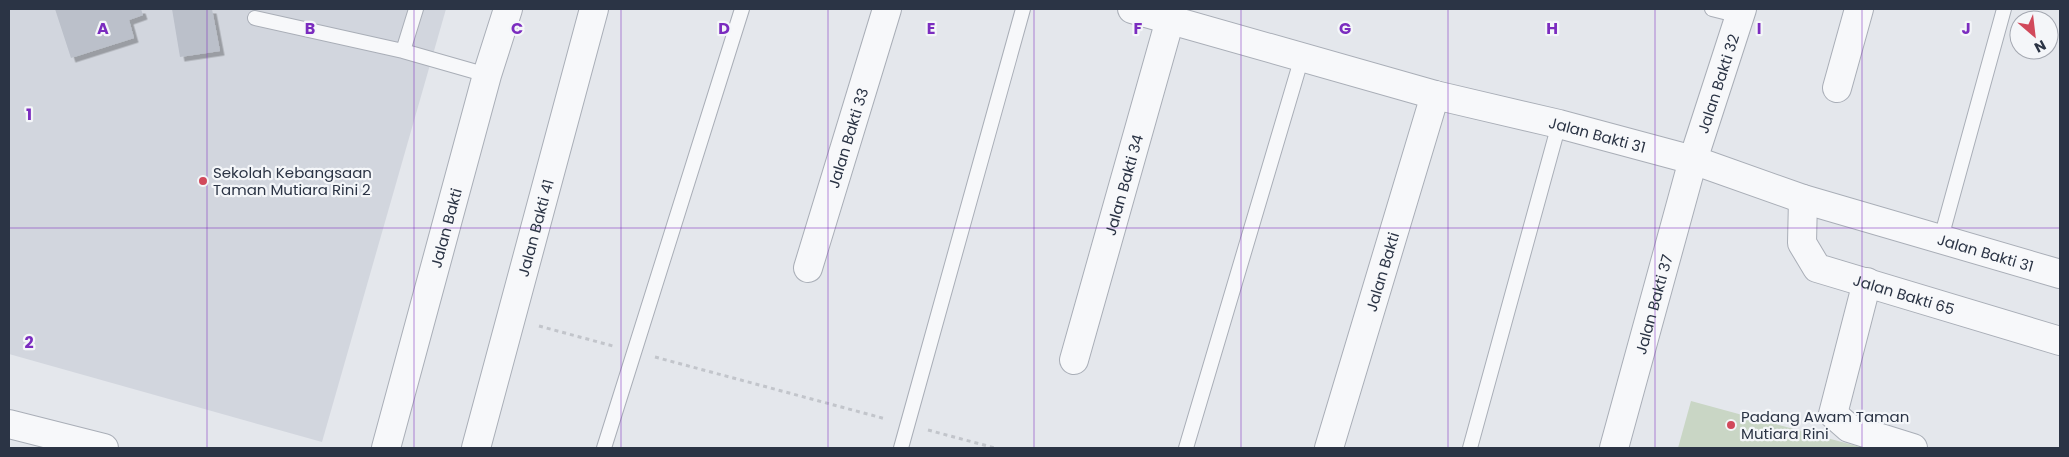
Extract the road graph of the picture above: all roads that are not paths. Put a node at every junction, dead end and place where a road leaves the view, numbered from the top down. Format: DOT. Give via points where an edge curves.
graph roads {
  1 [pos="416,9"];
  2 [pos="508,9"];
  3 [pos="594,9"];
  4 [pos="742,9"];
  5 [pos="887,9"];
  6 [pos="1023,9"];
  7 [pos="1132,9"];
  8 [pos="1712,9"];
  9 [pos="1859,9"];
  10 [pos="2004,9"];
  11 [pos="1742,13"];
  12 [pos="1172,14"];
  13 [pos="255,18"];
  14 [pos="403,51"];
  15 [pos="1302,57"];
  16 [pos="487,75"];
  17 [pos="1837,88"];
  18 [pos="1435,95"];
  19 [pos="1559,124"];
  20 [pos="1693,160"];
  21 [pos="1803,200"];
  22 [pos="1940,238"];
  23 [pos="808,268"];
  24 [pos="2060,274"];
  25 [pos="1867,282"];
  26 [pos="2060,341"];
  27 [pos="1074,360"];
  28 [pos="9,424"];
  29 [pos="41,440"];
  30 [pos="104,448"];
  31 [pos="386,448"];
  32 [pos="476,448"];
  33 [pos="604,448"];
  34 [pos="901,448"];
  35 [pos="1186,448"];
  36 [pos="1329,448"];
  37 [pos="1470,448"];
  38 [pos="1614,448"];
  39 [pos="1913,448"];
  1 -- 14 [label="lane"];
  2 -- 16 [label="street, Jalan Bakti"];
  3 -- 32 [label="street, Jalan Bakti 41"];
  4 -- 33 [label="lane"];
  5 -- 23 [label="street, Jalan Bakti 33"];
  6 -- 34 [label="lane"];
  7 -- 12 [label="street, Jalan Bakti 31"];
  8 -- 11 [label="lane"];
  9 -- 17 [label="street"];
  10 -- 22 [label="lane"];
  11 -- 20 [label="street, Jalan Bakti 32"];
  12 -- 15 [label="street, Jalan Bakti 31"];
  12 -- 27 [label="street, Jalan Bakti 34"];
  13 -- 14 [label="lane"];
  14 -- 16 [label="lane"];
  15 -- 18 [label="street, Jalan Bakti 31"];
  15 -- 35 [label="lane"];
  16 -- 31 [label="street, Jalan Bakti"];
  18 -- 19 [label="street, Jalan Bakti 31"];
  18 -- 36 [label="street, Jalan Bakti"];
  19 -- 20 [label="street, Jalan Bakti 31"];
  19 -- 37 [label="lane"];
  20 -- 21 [label="street, Jalan Bakti 31"];
  20 -- 38 [label="street, Jalan Bakti 37"];
  21 -- 22 [label="street, Jalan Bakti 31"];
  21 -- 25 [label="street, Jalan Bakti 65" via="1802,243 1817,268"];
  22 -- 24 [label="street, Jalan Bakti 31"];
  25 -- 26 [label="street, Jalan Bakti 65"];
  25 -- 39 [label="street" via="1833,414 1849,428"];
  28 -- 29 [label="street"];
  29 -- 30 [label="street"];
}
